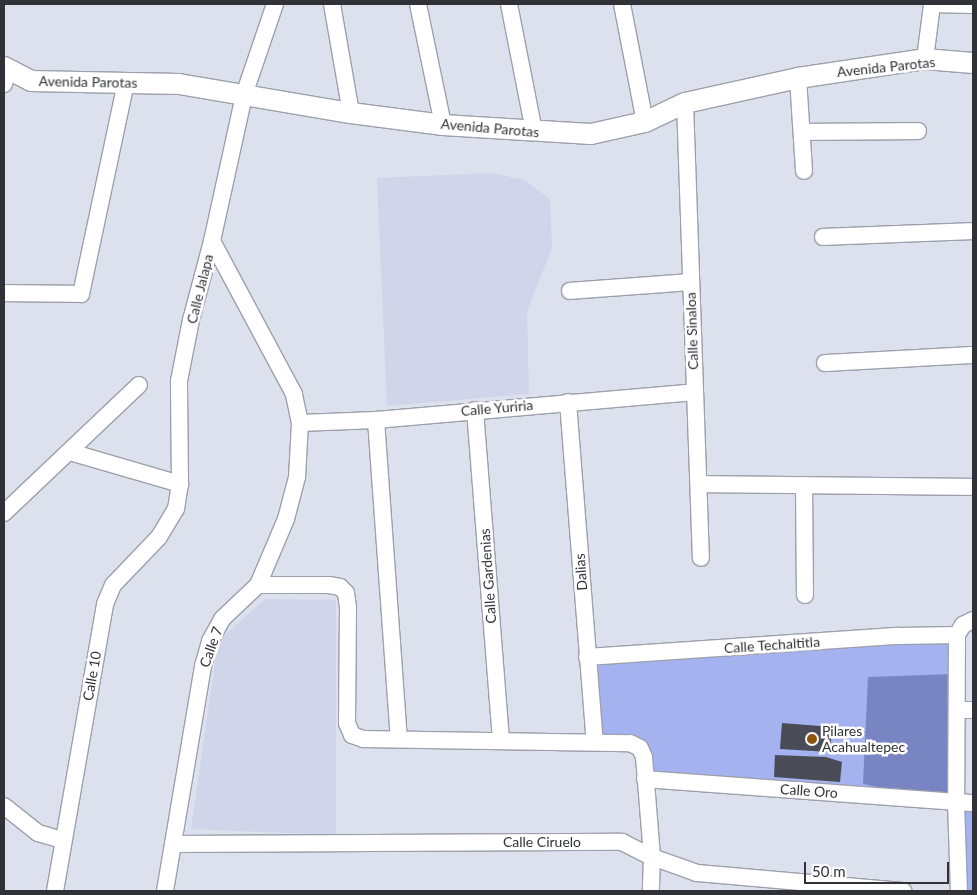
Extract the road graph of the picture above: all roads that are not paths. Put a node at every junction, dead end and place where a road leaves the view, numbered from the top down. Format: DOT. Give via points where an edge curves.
graph roads {
  1 [pos="276,4"];
  2 [pos="332,4"];
  3 [pos="418,4"];
  4 [pos="509,4"];
  5 [pos="622,4"];
  6 [pos="932,4"];
  7 [pos="973,5"];
  8 [pos="925,60"];
  9 [pos="973,63"];
  10 [pos="5,74"];
  11 [pos="798,78"];
  12 [pos="126,83"];
  13 [pos="244,95"];
  14 [pos="686,103"];
  15 [pos="351,113"];
  16 [pos="645,122"];
  17 [pos="443,124"];
  18 [pos="918,131"];
  19 [pos="534,132"];
  20 [pos="802,132"];
  21 [pos="804,171"];
  22 [pos="973,231"];
  23 [pos="823,237"];
  24 [pos="212,241"];
  25 [pos="690,282"];
  26 [pos="570,291"];
  27 [pos="4,293"];
  28 [pos="973,356"];
  29 [pos="825,363"];
  30 [pos="139,384"];
  31 [pos="695,392"];
  32 [pos="568,402"];
  33 [pos="475,410"];
  34 [pos="376,420"];
  35 [pos="300,423"];
  36 [pos="70,452"];
  37 [pos="180,484"];
  38 [pos="698,484"];
  39 [pos="804,485"];
  40 [pos="973,487"];
  41 [pos="6,512"];
  42 [pos="4,529"];
  43 [pos="701,558"];
  44 [pos="258,585"];
  45 [pos="805,595"];
  46 [pos="973,620"];
  47 [pos="957,635"];
  48 [pos="587,657"];
  49 [pos="965,710"];
  50 [pos="399,739"];
  51 [pos="501,741"];
  52 [pos="595,742"];
  53 [pos="645,779"];
  54 [pos="956,802"];
  55 [pos="973,803"];
  56 [pos="4,806"];
  57 [pos="64,840"];
  58 [pos="173,844"];
  59 [pos="652,857"];
  60 [pos="55,891"];
  61 [pos="165,891"];
  62 [pos="651,891"];
  63 [pos="903,891"];
  64 [pos="958,891"];
  1 -- 13 [label="street, Calle Jalapa"];
  2 -- 15 [label="street"];
  3 -- 17 [label="street"];
  4 -- 19 [label="street"];
  5 -- 16 [label="street"];
  6 -- 7 [label="street"];
  6 -- 8 [label="street"];
  8 -- 9 [label="street, Avenida Parotas"];
  8 -- 11 [label="street, Avenida Parotas"];
  10 -- 12 [label="street, Avenida Parotas" via="31,82"];
  11 -- 14 [label="street, Avenida Parotas"];
  11 -- 20 [label="street"];
  12 -- 13 [label="street, Avenida Parotas" via="179,84"];
  12 -- 27 [label="street" via="81,294"];
  13 -- 15 [label="street, Avenida Parotas"];
  13 -- 24 [label="street, Calle Jalapa"];
  14 -- 16 [label="street, Avenida Parotas"];
  14 -- 25 [label="street, Calle Sinaloa"];
  15 -- 17 [label="street, Avenida Parotas"];
  16 -- 19 [label="street, Avenida Parotas" via="591,134"];
  17 -- 19 [label="street, Avenida Parotas"];
  18 -- 20 [label="street"];
  20 -- 21 [label="street"];
  22 -- 23 [label="street"];
  24 -- 35 [label="street, Calle 7" via="294,394"];
  24 -- 37 [label="street, Calle Jalapa" via="179,381"];
  25 -- 26 [label="street"];
  25 -- 31 [label="street, Calle Sinaloa"];
  28 -- 29 [label="street"];
  30 -- 36 [label="street"];
  31 -- 32 [label="street, Calle Yuriria"];
  31 -- 38 [label="street, Calle Sinaloa"];
  32 -- 33 [label="street, Calle Yuriria"];
  32 -- 48 [label="street, Dalias"];
  33 -- 34 [label="street, Calle Yuriria"];
  33 -- 51 [label="street, Calle Gardenias"];
  34 -- 35 [label="street, Calle Yuriria"];
  34 -- 50 [label="street"];
  35 -- 44 [label="street, Calle 7" via="297,477 286,519"];
  36 -- 37 [label="street"];
  36 -- 41 [label="street"];
  37 -- 57 [label="street, Calle 10" via="176,509 159,537 113,585 105,604"];
  38 -- 39 [label="street"];
  38 -- 43 [label="street, Calle Sinaloa"];
  39 -- 40 [label="street"];
  39 -- 45 [label="street"];
  41 -- 42 [label="street"];
  44 -- 50 [label="street" via="329,585 340,587 346,593 347,723 352,735 363,739"];
  44 -- 58 [label="street, Calle 7" via="222,619 210,641"];
  46 -- 47 [label="street" via="963,625"];
  47 -- 48 [label="street, Calle Techaltitla" via="898,636"];
  47 -- 49 [label="street"];
  48 -- 52 [label="street, Dalias"];
  49 -- 54 [label="street"];
  50 -- 51 [label="street"];
  51 -- 52 [label="street"];
  52 -- 53 [label="street" via="630,743 640,748 644,757"];
  53 -- 54 [label="street, Calle Oro"];
  53 -- 59 [label="street"];
  54 -- 55 [label="street, Calle Oro"];
  54 -- 64 [label="street"];
  56 -- 57 [label="street" via="38,833"];
  57 -- 60 [label="street, Calle 10"];
  58 -- 59 [label="street, Calle Ciruelo" via="622,842"];
  58 -- 61 [label="street, Calle 7"];
  59 -- 62 [label="street"];
  59 -- 63 [label="street, Calle Ciruelo" via="697,874"];
}
